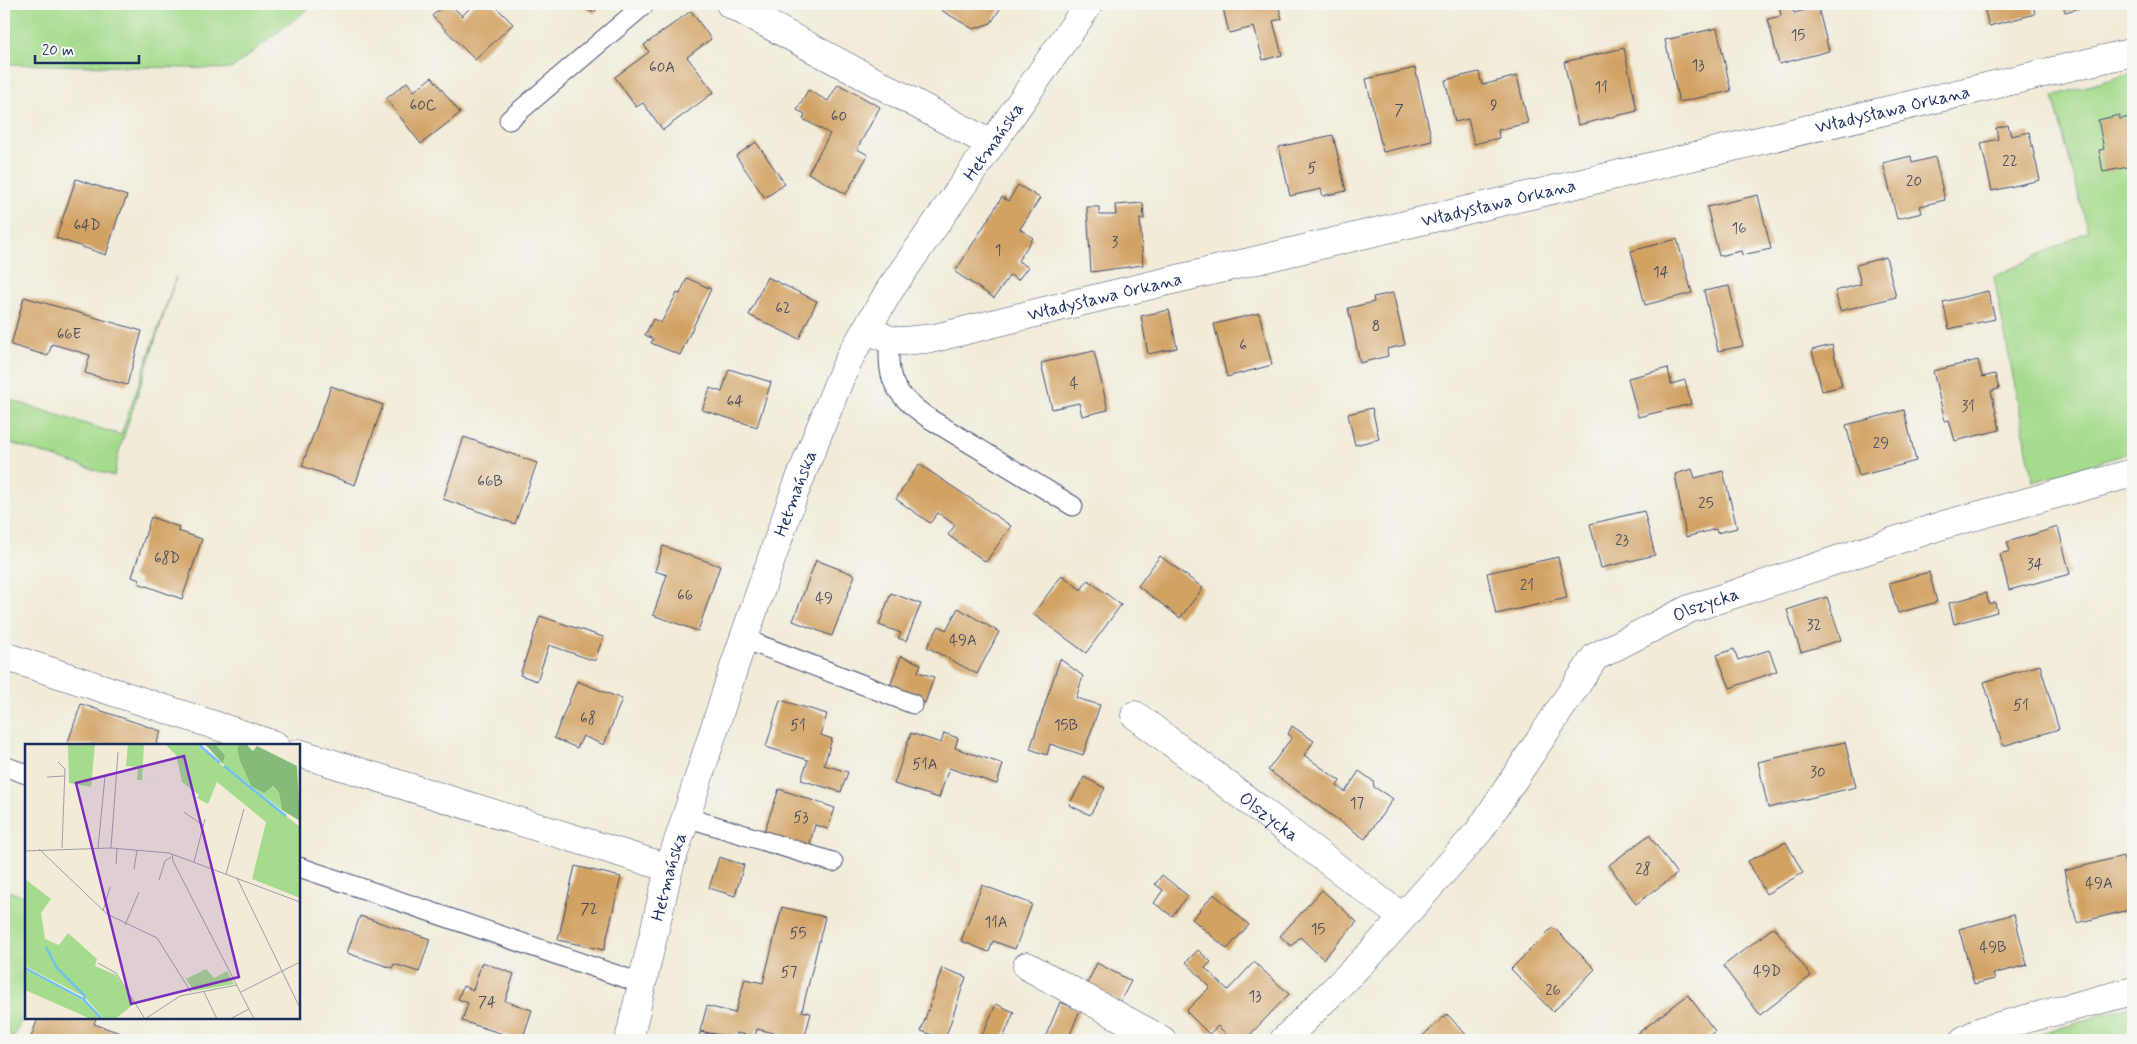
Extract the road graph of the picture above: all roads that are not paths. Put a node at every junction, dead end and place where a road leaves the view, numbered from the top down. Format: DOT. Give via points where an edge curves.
graph roads {
  1 [pos="645,4"];
  2 [pos="730,4"];
  3 [pos="1089,4"];
  4 [pos="2133,52"];
  5 [pos="509,120"];
  6 [pos="991,144"];
  7 [pos="866,329"];
  8 [pos="890,340"];
  9 [pos="2133,473"];
  10 [pos="1073,506"];
  11 [pos="744,638"];
  12 [pos="4,656"];
  13 [pos="913,704"];
  14 [pos="1135,715"];
  15 [pos="272,744"];
  16 [pos="300,753"];
  17 [pos="4,766"];
  18 [pos="25,774"];
  19 [pos="686,817"];
  20 [pos="833,862"];
  21 [pos="300,867"];
  22 [pos="669,868"];
  23 [pos="1402,918"];
  24 [pos="1026,966"];
  25 [pos="643,984"];
  26 [pos="2133,990"];
  27 [pos="629,1040"];
  28 [pos="1162,1040"];
  29 [pos="1284,1040"];
  30 [pos="1964,1040"];
  1 -- 5 [label="lane"];
  2 -- 6 [label="street"];
  3 -- 6 [label="street, Hetmańska"];
  4 -- 8 [label="street, Władysława Orkana" via="934,338"];
  6 -- 7 [label="street, Hetmańska"];
  7 -- 8 [label="street, Władysława Orkana"];
  7 -- 11 [label="street, Hetmańska" via="839,381 803,468"];
  8 -- 10 [label="lane" via="890,376 912,406"];
  9 -- 23 [label="street, Olszycka" via="1943,525 1688,609 1595,658 1480,830"];
  11 -- 13 [label="lane"];
  11 -- 19 [label="street, Hetmańska"];
  12 -- 15 [label="street"];
  14 -- 23 [label="street, Olszycka"];
  16 -- 22 [label="street"];
  17 -- 18 [label="lane"];
  19 -- 20 [label="lane"];
  19 -- 22 [label="street, Hetmańska"];
  21 -- 25 [label="lane"];
  22 -- 25 [label="street, Hetmańska"];
  23 -- 29 [label="street, Olszycka"];
  24 -- 28 [label="street"];
  25 -- 27 [label="street, Hetmańska"];
  26 -- 30 [label="street" via="1984,1030"];
}
